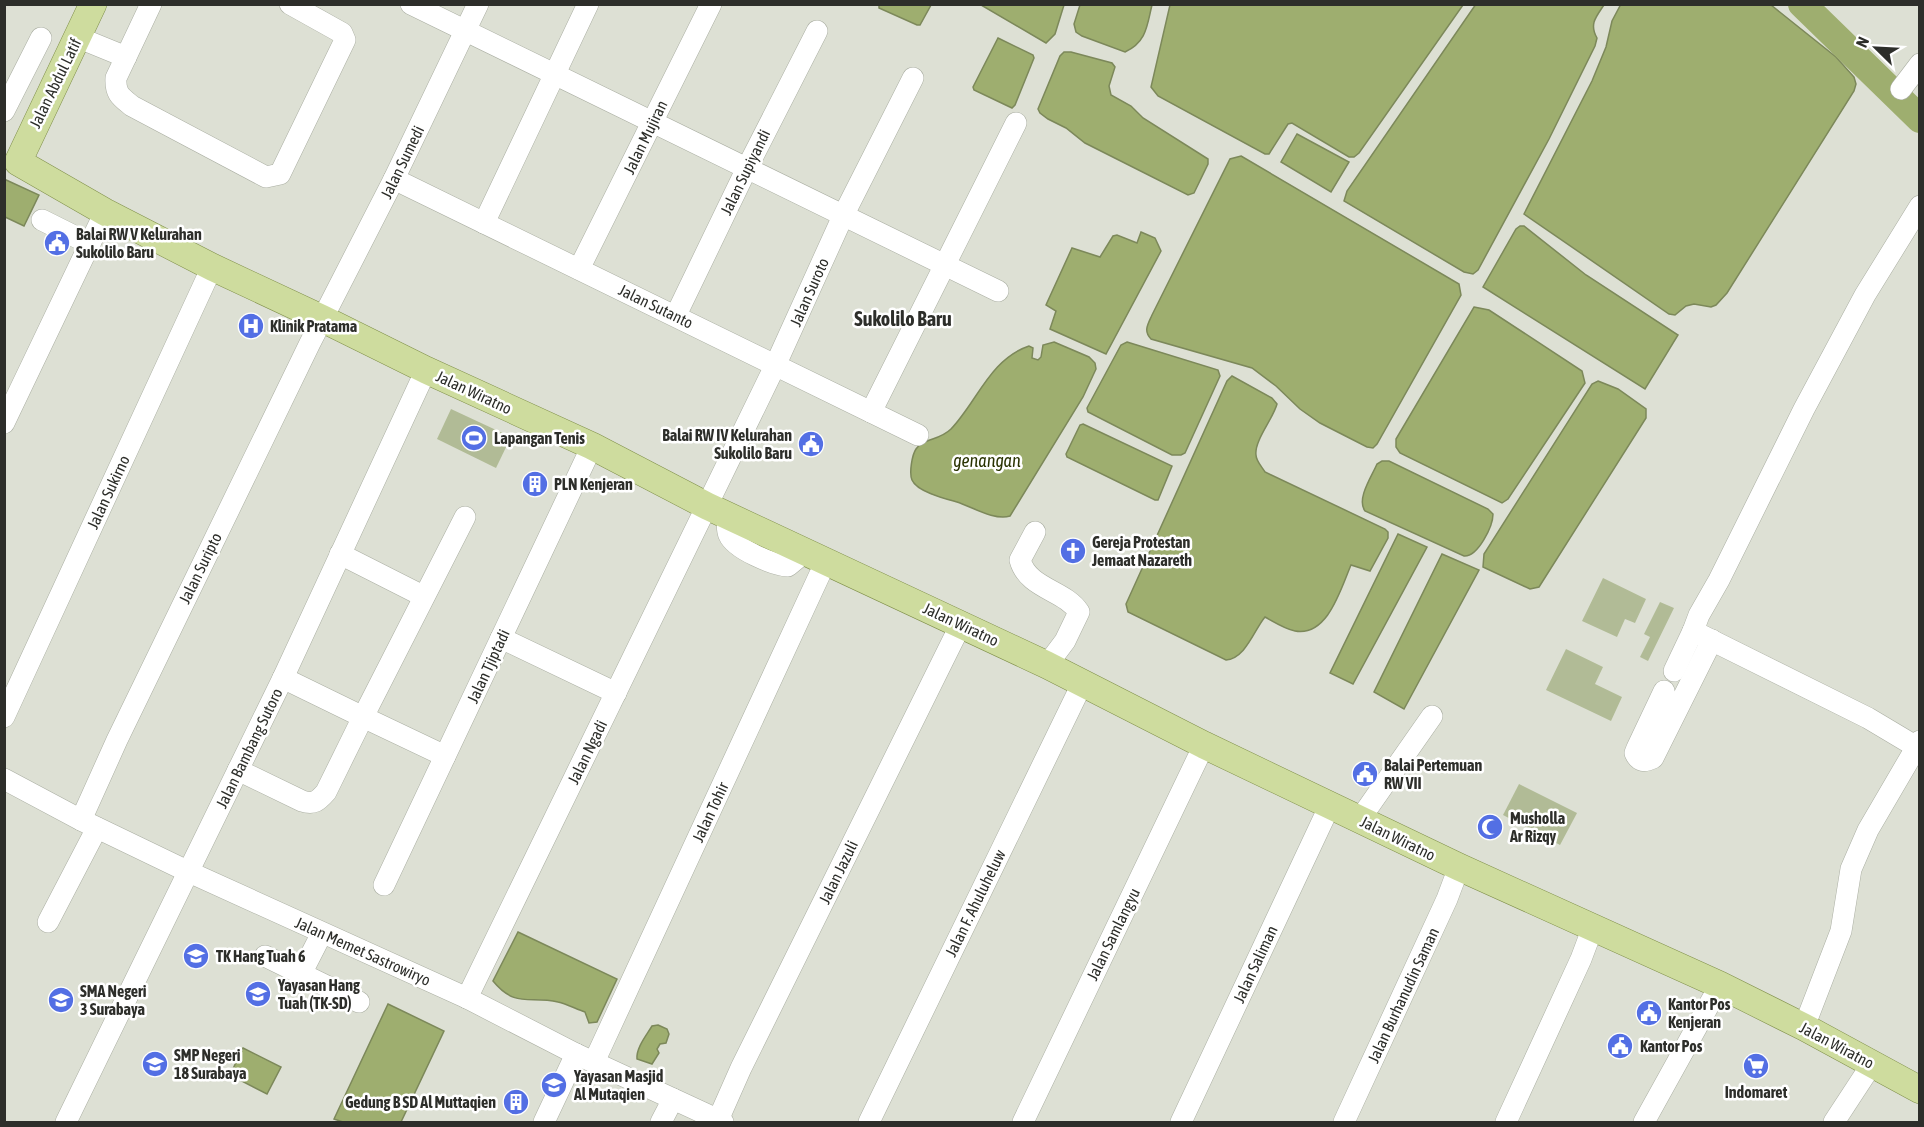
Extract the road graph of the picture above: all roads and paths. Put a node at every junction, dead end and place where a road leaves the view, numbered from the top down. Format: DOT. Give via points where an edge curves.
graph roads {
  1 [pos="93,4"];
  2 [pos="151,4"];
  3 [pos="290,4"];
  4 [pos="411,4"];
  5 [pos="478,4"];
  6 [pos="588,4"];
  7 [pos="711,4"];
  8 [pos="817,31"];
  9 [pos="465,33"];
  10 [pos="77,37"];
  11 [pos="41,38"];
  12 [pos="126,57"];
  13 [pos="1920,64"];
  14 [pos="554,76"];
  15 [pos="913,78"];
  16 [pos="1901,89"];
  17 [pos="4,111"];
  18 [pos="1016,123"];
  19 [pos="652,124"];
  20 [pos="11,159"];
  21 [pos="747,168"];
  22 [pos="394,178"];
  23 [pos="1920,206"];
  24 [pos="105,212"];
  25 [pos="843,216"];
  26 [pos="42,220"];
  27 [pos="484,223"];
  28 [pos="90,244"];
  29 [pos="945,265"];
  30 [pos="212,267"];
  31 [pos="579,269"];
  32 [pos="998,291"];
  33 [pos="676,315"];
  34 [pos="323,319"];
  35 [pos="776,366"];
  36 [pos="426,370"];
  37 [pos="871,412"];
  38 [pos="4,423"];
  39 [pos="918,435"];
  40 [pos="592,446"];
  41 [pos="717,511"];
  42 [pos="465,517"];
  43 [pos="1035,532"];
  44 [pos="340,554"];
  45 [pos="816,556"];
  46 [pos="423,596"];
  47 [pos="961,624"];
  48 [pos="501,638"];
  49 [pos="1712,640"];
  50 [pos="1047,665"];
  51 [pos="1674,671"];
  52 [pos="282,678"];
  53 [pos="1082,684"];
  54 [pos="1664,691"];
  55 [pos="616,693"];
  56 [pos="1432,716"];
  57 [pos="4,717"];
  58 [pos="363,717"];
  59 [pos="1204,745"];
  60 [pos="1918,745"];
  61 [pos="446,756"];
  62 [pos="238,770"];
  63 [pos="4,779"];
  64 [pos="1330,805"];
  65 [pos="1360,819"];
  66 [pos="89,824"];
  67 [pos="1459,867"];
  68 [pos="189,872"];
  69 [pos="384,885"];
  70 [pos="48,922"];
  71 [pos="1593,927"];
  72 [pos="322,933"];
  73 [pos="265,956"];
  74 [pos="302,974"];
  75 [pos="1720,985"];
  76 [pos="467,998"];
  77 [pos="359,1002"];
  78 [pos="1804,1027"];
  79 [pos="585,1058"];
  80 [pos="1872,1064"];
  81 [pos="1920,1090"];
  82 [pos="673,1099"];
  83 [pos="720,1121"];
  84 [pos="66,1122"];
  85 [pos="543,1122"];
  86 [pos="661,1122"];
  87 [pos="869,1122"];
  88 [pos="1023,1122"];
  89 [pos="1180,1122"];
  90 [pos="1344,1122"];
  91 [pos="1506,1122"];
  92 [pos="1644,1122"];
  93 [pos="1834,1122"];
  1 -- 10 [label="main road, Jalan Abdul Latif"];
  2 -- 12 [label="street"];
  3 -- 12 [label="street" via="342,33 345,40 280,174 273,177 122,98 115,89 116,78"];
  4 -- 9 [label="street"];
  5 -- 9 [label="street, Jalan Sumedi"];
  6 -- 14 [label="street"];
  7 -- 19 [label="street, Jalan Mujiran"];
  8 -- 21 [label="street, Jalan Supiyandi"];
  9 -- 14 [label="street"];
  9 -- 22 [label="street, Jalan Sumedi"];
  10 -- 12 [label="street"];
  10 -- 20 [label="main road, Jalan Abdul Latif"];
  11 -- 17 [label="street"];
  13 -- 16 [label="street"];
  14 -- 19 [label="street"];
  14 -- 27 [label="street"];
  15 -- 25 [label="street, Jalan Suroto"];
  18 -- 29 [label="street"];
  19 -- 21 [label="street"];
  19 -- 31 [label="street, Jalan Mujiran"];
  20 -- 24 [label="main road, Jalan Wiratno"];
  21 -- 25 [label="street"];
  21 -- 33 [label="street, Jalan Supiyandi"];
  22 -- 27 [label="street, Jalan Sutanto"];
  22 -- 34 [label="street, Jalan Sumedi"];
  23 -- 49 [label="street" via="1865,295 1699,615"];
  24 -- 28 [label="street"];
  24 -- 30 [label="main road, Jalan Wiratno"];
  25 -- 29 [label="street"];
  25 -- 35 [label="street, Jalan Suroto"];
  26 -- 28 [label="street"];
  27 -- 31 [label="street, Jalan Sutanto"];
  28 -- 38 [label="street"];
  29 -- 32 [label="street"];
  29 -- 37 [label="street"];
  30 -- 34 [label="main road, Jalan Wiratno"];
  30 -- 57 [label="street, Jalan Sukirno"];
  31 -- 33 [label="street, Jalan Sutanto"];
  33 -- 35 [label="street, Jalan Sutanto"];
  34 -- 36 [label="main road, Jalan Wiratno"];
  34 -- 66 [label="street, Jalan Suripto" via="117,740"];
  35 -- 37 [label="street, Jalan Sutanto"];
  35 -- 41 [label="street, Jalan Suroto"];
  36 -- 40 [label="main road, Jalan Wiratno"];
  36 -- 44 [label="street, Jalan Bambang Sutoro"];
  37 -- 39 [label="street, Jalan Sutanto"];
  40 -- 41 [label="main road, Jalan Wiratno"];
  40 -- 48 [label="street, Jalan Tjiptadi"];
  41 -- 45 [label="main road, Jalan Wiratno"];
  41 -- 55 [label="street, Jalan Ngadi"];
  42 -- 46 [label="street"];
  43 -- 50 [label="street" via="1020,560 1022,567 1079,612 1065,641"];
  44 -- 46 [label="street"];
  44 -- 52 [label="street, Jalan Bambang Sutoro"];
  45 -- 47 [label="main road, Jalan Wiratno"];
  45 -- 79 [label="street, Jalan Tohir"];
  46 -- 58 [label="street"];
  47 -- 50 [label="main road, Jalan Wiratno"];
  47 -- 83 [label="street, Jalan Jazuli" via="741,1068"];
  48 -- 55 [label="street"];
  48 -- 61 [label="street, Jalan Tjiptadi"];
  49 -- 51 [label="street"];
  49 -- 54 [label="street" via="1653,758 1640,760 1635,753"];
  49 -- 60 [label="street"];
  50 -- 53 [label="main road, Jalan Wiratno"];
  52 -- 58 [label="street"];
  52 -- 62 [label="street, Jalan Bambang Sutoro"];
  53 -- 59 [label="main road, Jalan Wiratno"];
  53 -- 87 [label="street, Jalan F. Ahuluheluw"];
  55 -- 76 [label="street, Jalan Ngadi"];
  56 -- 65 [label="street"];
  58 -- 61 [label="street"];
  58 -- 62 [label="street" via="318,801 302,801"];
  59 -- 64 [label="main road, Jalan Wiratno"];
  59 -- 88 [label="street, Jalan Samlangyu"];
  60 -- 78 [label="street" via="1868,830 1851,869 1841,931"];
  61 -- 69 [label="street, Jalan Tjiptadi"];
  62 -- 68 [label="street, Jalan Bambang Sutoro"];
  63 -- 66 [label="street, Jalan Memet Sastrowiryo"];
  64 -- 65 [label="main road, Jalan Wiratno"];
  64 -- 89 [label="street, Jalan Saliman"];
  65 -- 67 [label="main road, Jalan Wiratno"];
  66 -- 68 [label="street, Jalan Memet Sastrowiryo"];
  66 -- 70 [label="street, Jalan Suripto"];
  67 -- 71 [label="main road, Jalan Wiratno"];
  67 -- 90 [label="street, Jalan Burhanudin Saman"];
  68 -- 72 [label="street, Jalan Memet Sastrowiryo"];
  68 -- 84 [label="street, Jalan Bambang Sutoro"];
  71 -- 75 [label="main road, Jalan Wiratno"];
  71 -- 91 [label="street"];
  72 -- 74 [label="street"];
  72 -- 76 [label="street, Jalan Memet Sastrowiryo"];
  73 -- 74 [label="street"];
  74 -- 77 [label="street"];
  75 -- 78 [label="main road, Jalan Wiratno"];
  75 -- 92 [label="street"];
  76 -- 79 [label="street, Jalan Memet Sastrowiryo"];
  78 -- 80 [label="main road, Jalan Wiratno"];
  79 -- 82 [label="street, Jalan Memet Sastrowiryo"];
  79 -- 85 [label="street, Jalan Tohir"];
  80 -- 81 [label="main road, Jalan Wiratno"];
  80 -- 93 [label="street"];
  82 -- 83 [label="street, Jalan Memet Sastrowiryo"];
  82 -- 86 [label="street"];
}
